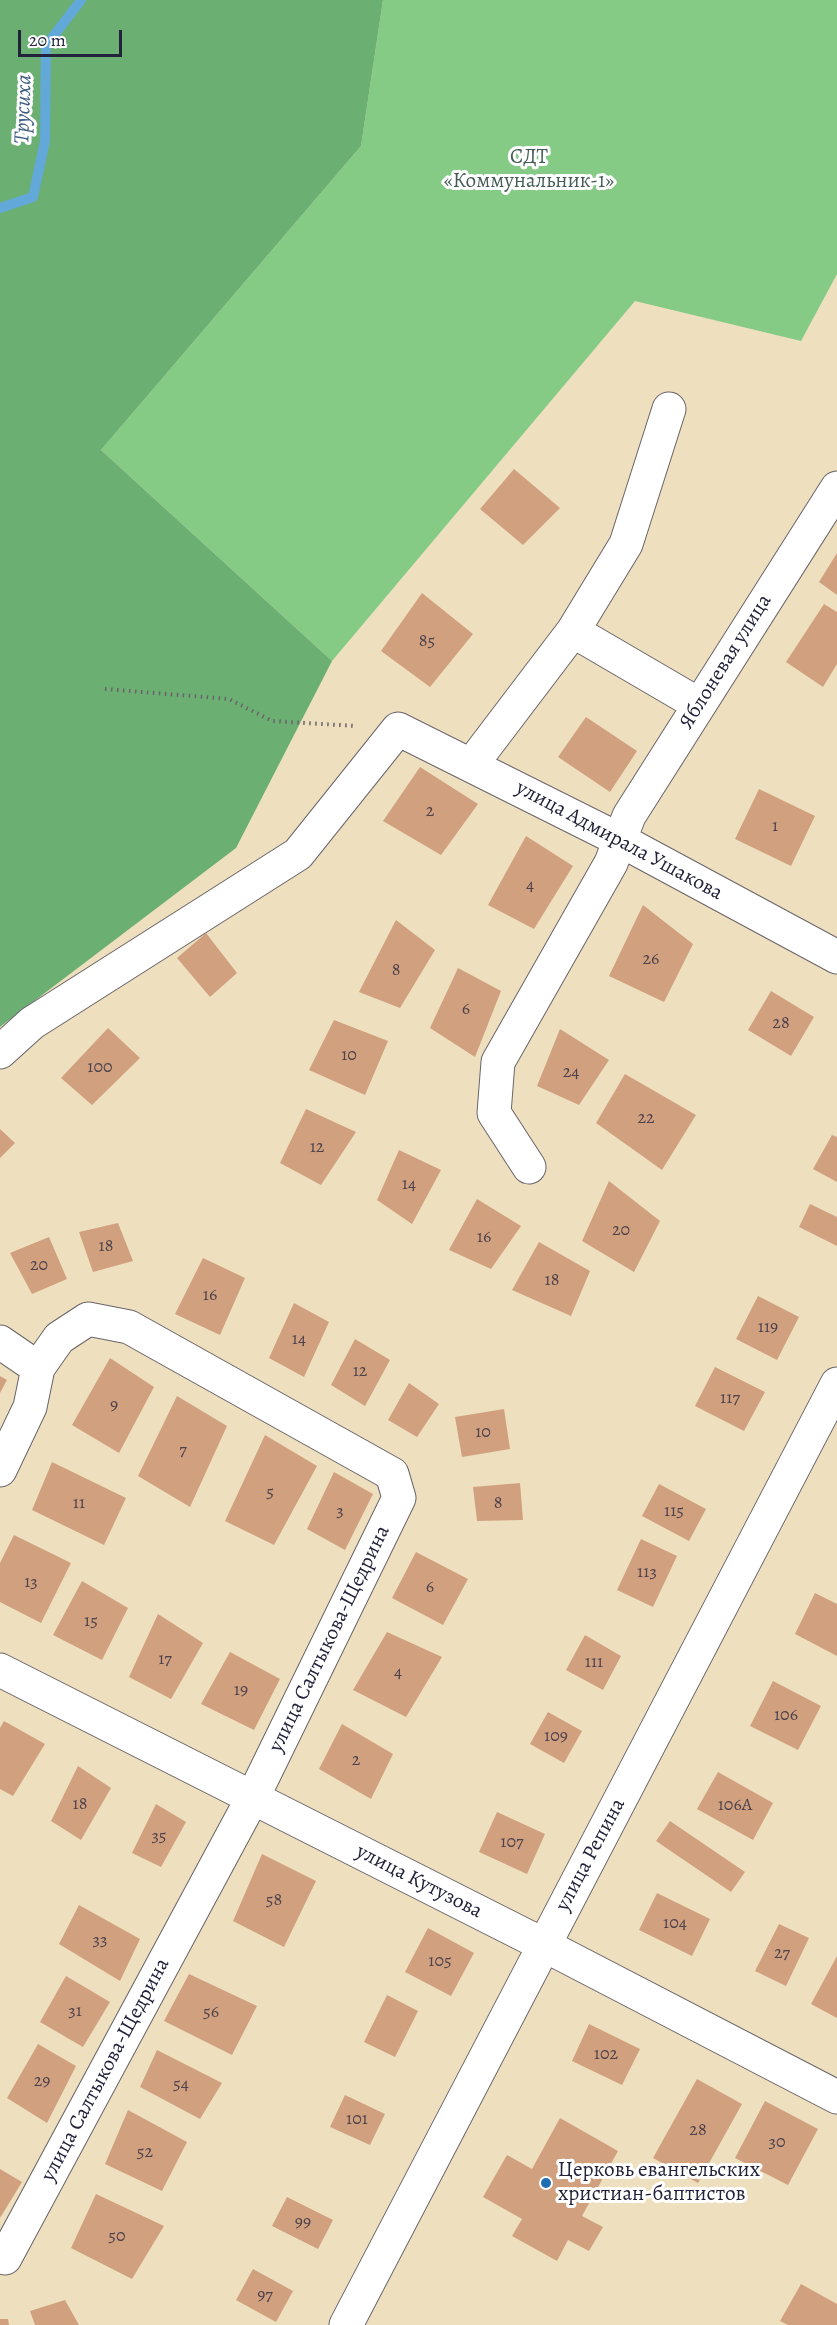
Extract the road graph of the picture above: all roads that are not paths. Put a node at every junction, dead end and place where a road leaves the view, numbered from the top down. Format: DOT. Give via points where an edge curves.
graph roads {
  1 [pos="669,409"];
  2 [pos="837,488"];
  3 [pos="573,631"];
  4 [pos="698,704"];
  5 [pos="472,764"];
  6 [pos="620,840"];
  7 [pos="837,957"];
  8 [pos="0,1052"];
  9 [pos="529,1167"];
  10 [pos="0,1342"];
  11 [pos="38,1368"];
  12 [pos="837,1384"];
  13 [pos="0,1470"];
  14 [pos="0,1670"];
  15 [pos="253,1797"];
  16 [pos="544,1945"];
  17 [pos="837,2097"];
  18 [pos="0,2256"];
  19 [pos="346,2325"];
  1 -- 3 [label="street" via="626,544"];
  2 -- 4 [label="street, Яблоневая улица"];
  3 -- 4 [label="street"];
  3 -- 5 [label="street"];
  4 -- 6 [label="street, Яблоневая улица" via="629,816"];
  5 -- 6 [label="street, улица Адмирала Ушакова"];
  5 -- 8 [label="street, улица Адмирала Ушакова" via="398,729 298,854 32,1023"];
  6 -- 7 [label="street, улица Адмирала Ушакова"];
  6 -- 9 [label="street, Яблоневая улица" via="611,864 498,1062 494,1113"];
  10 -- 11 [label="street"];
  11 -- 13 [label="street, улица Салтыкова-Щедрина" via="30,1407"];
  11 -- 15 [label="street, улица Салтыкова-Щедрина" via="59,1338 88,1319 129,1327 392,1474 399,1498"];
  12 -- 16 [label="street, улица Репина"];
  14 -- 15 [label="street, улица Кутузова"];
  15 -- 16 [label="street, улица Кутузова"];
  15 -- 18 [label="street, улица Салтыкова-Щедрина" via="5,2258"];
  16 -- 17 [label="street, улица Кутузова"];
  16 -- 19 [label="street, улица Репина"];
}
